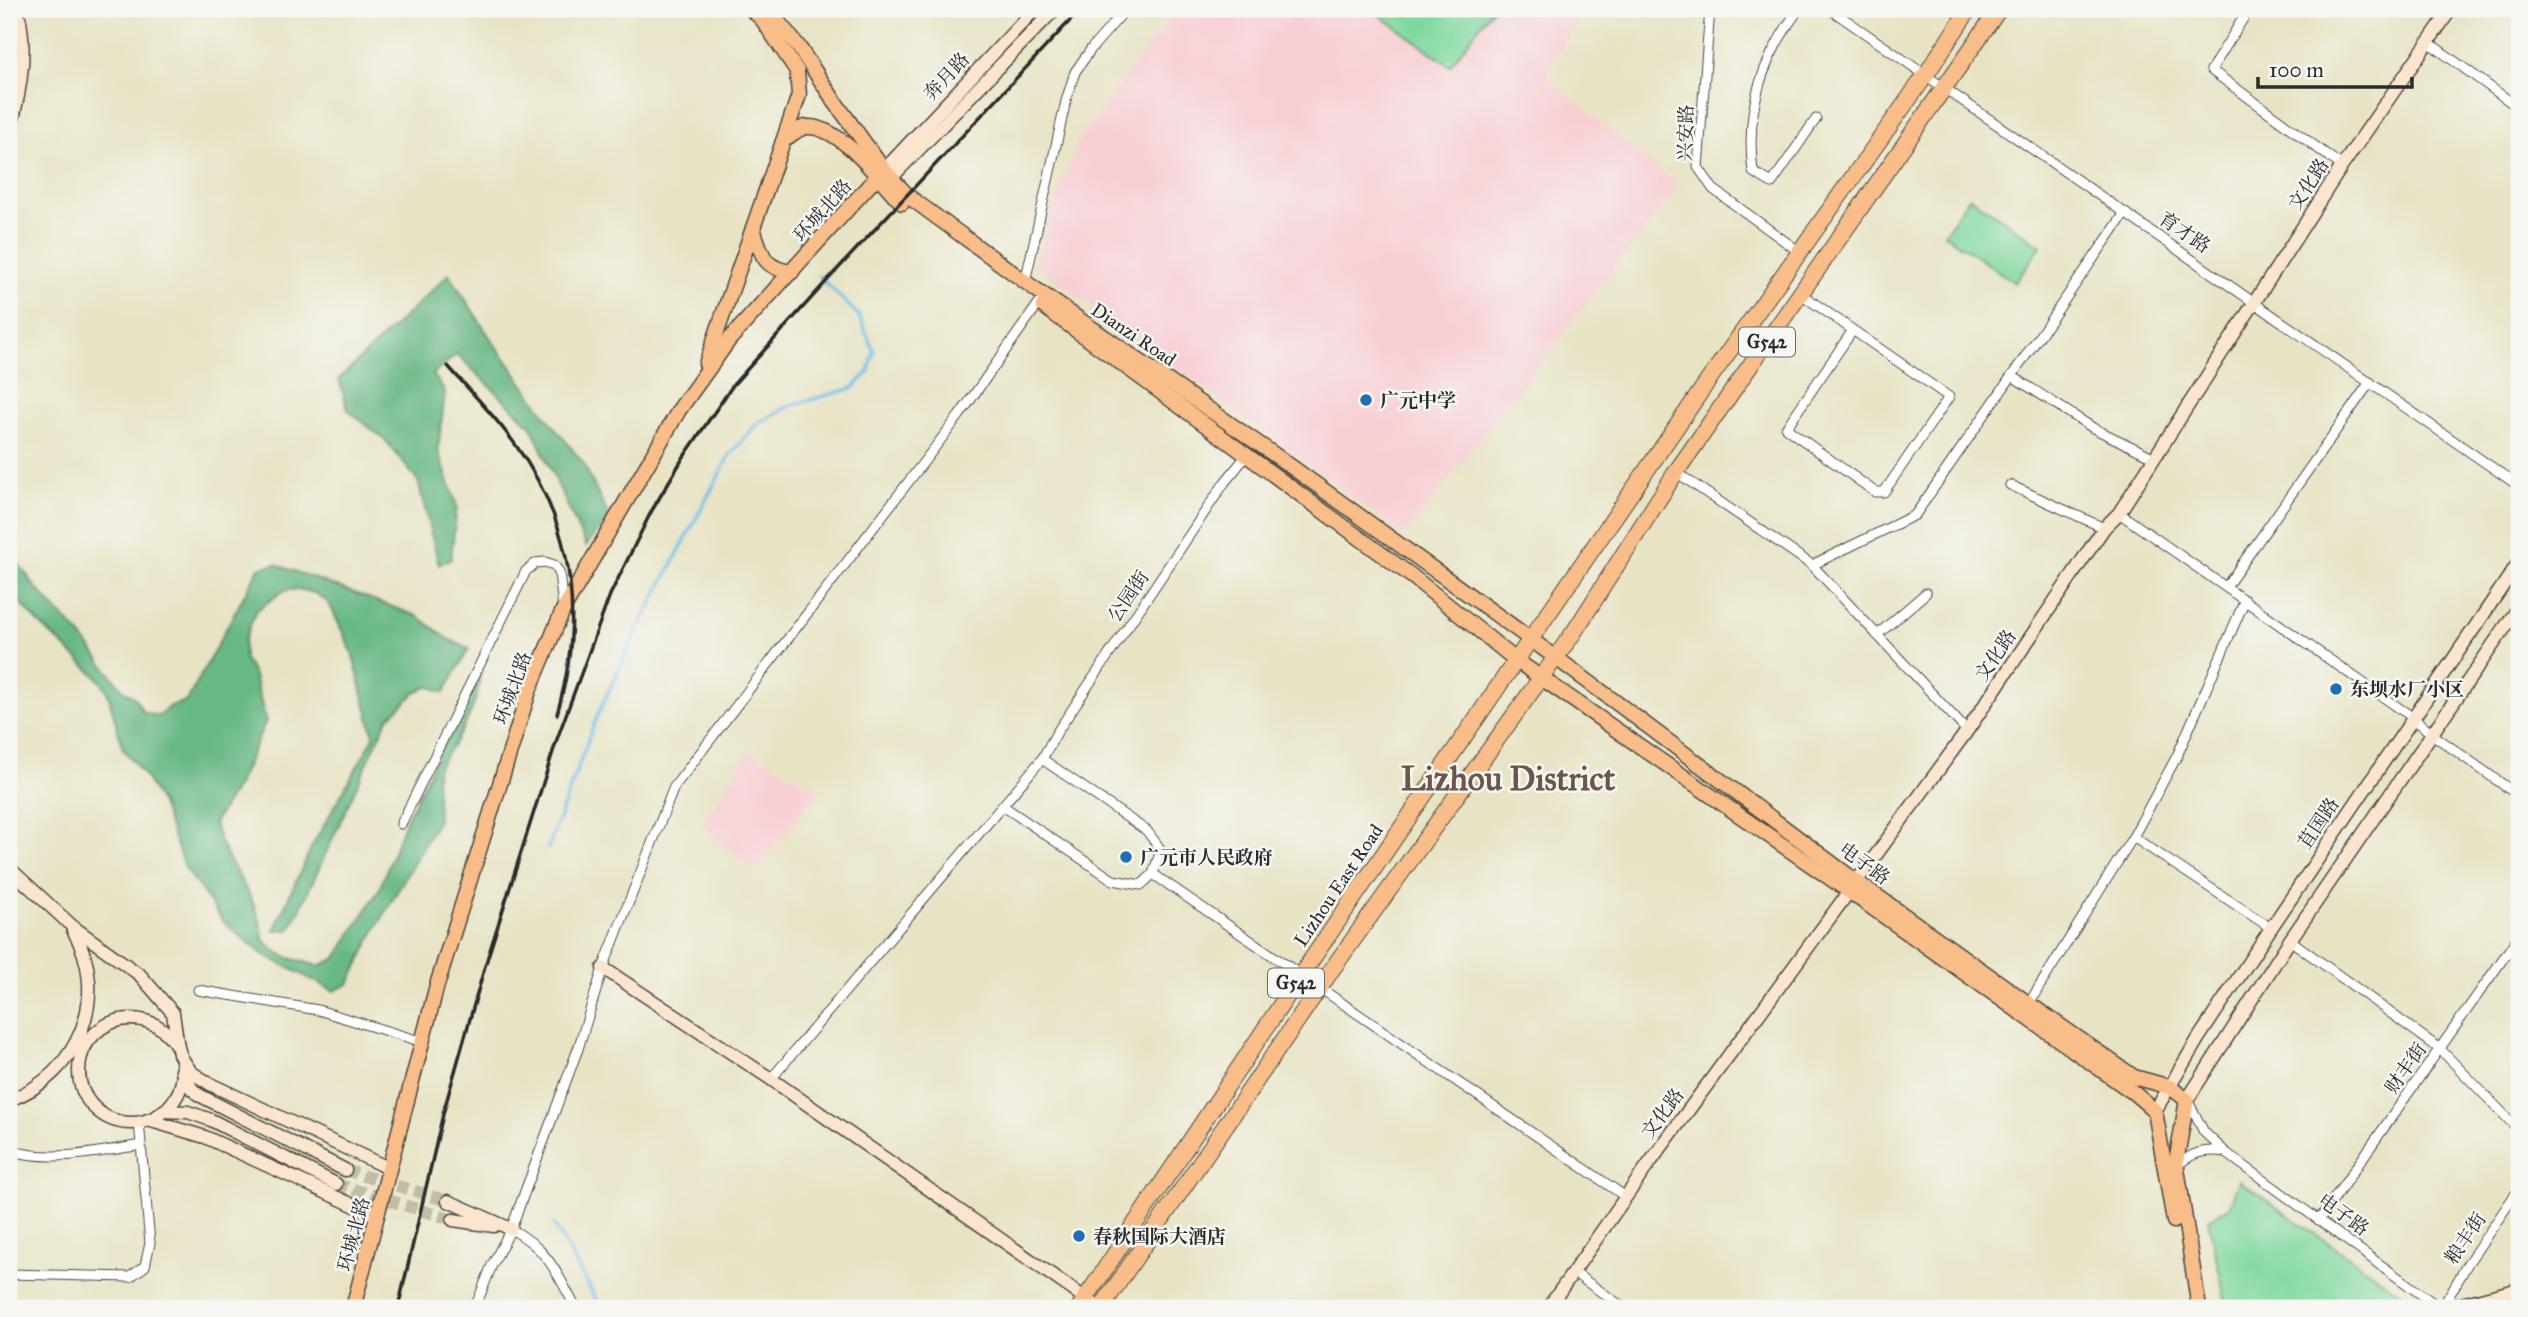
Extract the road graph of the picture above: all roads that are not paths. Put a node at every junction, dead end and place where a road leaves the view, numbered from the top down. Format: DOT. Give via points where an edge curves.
graph roads {
  1 [pos="17,9"];
  2 [pos="751,9"];
  3 [pos="768,9"];
  4 [pos="1035,9"];
  5 [pos="1055,9"];
  6 [pos="1126,9"];
  7 [pos="1710,9"];
  8 [pos="1799,9"];
  9 [pos="1830,9"];
  10 [pos="1969,9"];
  11 [pos="1999,9"];
  12 [pos="2249,9"];
  13 [pos="2451,9"];
  14 [pos="2428,42"];
  15 [pos="1945,45"];
  16 [pos="1965,59"];
  17 [pos="1925,76"];
  18 [pos="1945,88"];
  19 [pos="2519,108"];
  20 [pos="1896,116"];
  21 [pos="1816,118"];
  22 [pos="1916,130"];
  23 [pos="9,133"];
  24 [pos="783,141"];
  25 [pos="848,146"];
  26 [pos="2342,166"];
  27 [pos="884,175"];
  28 [pos="862,193"];
  29 [pos="2125,213"];
  30 [pos="753,228"];
  31 [pos="1801,253"];
  32 [pos="792,272"];
  33 [pos="1025,282"];
  34 [pos="1801,293"];
  35 [pos="2255,302"];
  36 [pos="1039,303"];
  37 [pos="1853,330"];
  38 [pos="2012,376"];
  39 [pos="701,379"];
  40 [pos="2370,382"];
  41 [pos="1247,455"];
  42 [pos="2155,458"];
  43 [pos="1676,472"];
  44 [pos="2010,485"];
  45 [pos="2519,486"];
  46 [pos="2119,513"];
  47 [pos="2104,528"];
  48 [pos="2519,562"];
  49 [pos="1812,565"];
  50 [pos="2226,587"];
  51 [pos="1926,593"];
  52 [pos="2245,600"];
  53 [pos="2519,607"];
  54 [pos="563,610"];
  55 [pos="1877,635"];
  56 [pos="1530,640"];
  57 [pos="1555,657"];
  58 [pos="1517,661"];
  59 [pos="1540,678"];
  60 [pos="2412,717"];
  61 [pos="1967,731"];
  62 [pos="2432,734"];
  63 [pos="1042,759"];
  64 [pos="2519,796"];
  65 [pos="1003,806"];
  66 [pos="401,824"];
  67 [pos="2133,837"];
  68 [pos="9,868"];
  69 [pos="1153,874"];
  70 [pos="1854,887"];
  71 [pos="72,926"];
  72 [pos="2271,928"];
  73 [pos="2519,936"];
  74 [pos="2290,940"];
  75 [pos="603,968"];
  76 [pos="1301,975"];
  77 [pos="1320,987"];
  78 [pos="198,990"];
  79 [pos="2026,1009"];
  80 [pos="105,1026"];
  81 [pos="78,1041"];
  82 [pos="422,1042"];
  83 [pos="2440,1049"];
  84 [pos="179,1054"];
  85 [pos="79,1070"];
  86 [pos="182,1071"];
  87 [pos="771,1079"];
  88 [pos="2170,1087"];
  89 [pos="9,1100"];
  90 [pos="2187,1100"];
  91 [pos="163,1111"];
  92 [pos="2155,1111"];
  93 [pos="143,1121"];
  94 [pos="2519,1130"];
  95 [pos="141,1145"];
  96 [pos="9,1152"];
  97 [pos="2225,1152"];
  98 [pos="9,1166"];
  99 [pos="2176,1167"];
  100 [pos="390,1169"];
  101 [pos="345,1170"];
  102 [pos="336,1184"];
  103 [pos="2519,1189"];
  104 [pos="1626,1197"];
  105 [pos="448,1201"];
  106 [pos="377,1216"];
  107 [pos="453,1220"];
  108 [pos="2319,1220"];
  109 [pos="511,1229"];
  110 [pos="2181,1234"];
  111 [pos="1573,1272"];
  112 [pos="9,1274"];
  113 [pos="2519,1289"];
  114 [pos="1092,1306"];
  115 [pos="353,1308"];
  116 [pos="475,1308"];
  117 [pos="576,1308"];
  118 [pos="1548,1308"];
  119 [pos="1624,1308"];
  120 [pos="2190,1308"];
  121 [pos="2199,1308"];
  122 [pos="2443,1308"];
  1 -- 23 [label="street" via="23,54"];
  2 -- 24 [label="main road" via="797,71 799,95"];
  3 -- 27 [label="main road, Dianzi Road"];
  4 -- 27 [label="street, 奔月路"];
  5 -- 27 [label="street"];
  6 -- 33 [label="street" via="1075,72"];
  7 -- 31 [label="street, 兴安路" via="1698,167 1713,189"];
  8 -- 21 [label="street" via="1778,37 1762,74 1752,118 1753,172 1772,184"];
  9 -- 17 [label="street, 育才路"];
  10 -- 15 [label="highway, G542"];
  11 -- 16 [label="highway, G542"];
  12 -- 26 [label="street" via="2211,70"];
  13 -- 14 [label="street, 文化路"];
  14 -- 19 [label="street"];
  14 -- 26 [label="street, 文化路"];
  15 -- 16 [label="main road"];
  15 -- 17 [label="highway, G542"];
  16 -- 18 [label="highway, G542"];
  17 -- 18 [label="street, 育才路"];
  17 -- 20 [label="highway, G542"];
  18 -- 22 [label="highway, G542"];
  18 -- 29 [label="street, 育才路"];
  20 -- 22 [label="main road"];
  20 -- 31 [label="highway, G542"];
  22 -- 34 [label="highway, G542"];
  24 -- 25 [label="main road" via="803,127 818,128"];
  24 -- 30 [label="main road"];
  25 -- 27 [label="main road"];
  25 -- 28 [label="main road" via="862,178"];
  26 -- 35 [label="street, 文化路"];
  27 -- 28 [label="main road, 环城北路"];
  27 -- 33 [label="main road, Dianzi Road"];
  27 -- 36 [label="main road, Dianzi Road" via="901,203"];
  28 -- 32 [label="main road, 环城北路"];
  29 -- 35 [label="street, 育才路"];
  29 -- 38 [label="street"];
  30 -- 32 [label="main road" via="764,259 776,270"];
  30 -- 39 [label="main road"];
  31 -- 56 [label="highway, G542"];
  32 -- 39 [label="main road, 环城北路" via="729,340"];
  33 -- 56 [label="main road, Dianzi Road"];
  34 -- 37 [label="street"];
  34 -- 43 [label="highway, G542"];
  35 -- 40 [label="street, 育才路"];
  35 -- 42 [label="street, 文化路"];
  36 -- 41 [label="main road, Dianzi Road"];
  36 -- 75 [label="street" via="959,415 674,787"];
  37 -- 37 [label="street" via="1786,428 1875,492 1884,492 1949,397"];
  38 -- 42 [label="street" via="2083,422"];
  38 -- 49 [label="street" via="1915,514"];
  39 -- 54 [label="main road, 环城北路"];
  40 -- 45 [label="street, 育才路"];
  40 -- 50 [label="street"];
  41 -- 58 [label="main road, Dianzi Road" via="1413,577"];
  41 -- 63 [label="street, 公园街"];
  42 -- 46 [label="street, 文化路"];
  43 -- 49 [label="street"];
  43 -- 57 [label="highway, G542"];
  44 -- 47 [label="street"];
  46 -- 47 [label="street, 文化路"];
  46 -- 50 [label="street"];
  47 -- 61 [label="street, 文化路"];
  48 -- 60 [label="street, 苴国路"];
  49 -- 55 [label="street"];
  50 -- 52 [label="street"];
  51 -- 55 [label="street"];
  52 -- 60 [label="street"];
  52 -- 67 [label="street" via="2176,756"];
  53 -- 62 [label="street"];
  54 -- 66 [label="street" via="557,568 545,562 532,565"];
  54 -- 82 [label="main road, 环城北路" via="529,691"];
  55 -- 61 [label="street"];
  56 -- 57 [label="main road, 电子路"];
  56 -- 58 [label="highway, G542"];
  57 -- 59 [label="highway, G542"];
  57 -- 70 [label="main road, 电子路"];
  58 -- 59 [label="main road, 电子路"];
  58 -- 76 [label="highway, Lizhou East Road / G542"];
  59 -- 70 [label="main road, 电子路"];
  59 -- 77 [label="highway, G542"];
  60 -- 62 [label="street"];
  60 -- 72 [label="street, 苴国路"];
  61 -- 70 [label="street, 文化路"];
  62 -- 64 [label="street"];
  62 -- 74 [label="street"];
  63 -- 65 [label="street, 公园街"];
  63 -- 69 [label="street" via="1147,831 1161,850"];
  65 -- 69 [label="street" via="1113,880 1141,885"];
  65 -- 87 [label="street"];
  67 -- 72 [label="street"];
  67 -- 79 [label="street"];
  68 -- 71 [label="street"];
  69 -- 76 [label="street"];
  70 -- 79 [label="main road, 电子路"];
  70 -- 104 [label="street, 文化路"];
  71 -- 81 [label="street" via="89,973 88,1011"];
  71 -- 84 [label="street" via="140,975 173,1013"];
  72 -- 88 [label="street, 苴国路"];
  73 -- 83 [label="street, 财丰街"];
  74 -- 83 [label="street"];
  74 -- 90 [label="street"];
  75 -- 87 [label="street"];
  75 -- 109 [label="street"];
  76 -- 77 [label="street"];
  76 -- 114 [label="highway, Lizhou East Road / G542"];
  77 -- 104 [label="street"];
  77 -- 114 [label="highway, G542"];
  78 -- 82 [label="street" via="318,1010"];
  79 -- 88 [label="main road, 电子路" via="2134,1077"];
  79 -- 92 [label="main road, 电子路"];
  80 -- 81 [label="street"];
  80 -- 84 [label="street" via="122,1020 149,1022 164,1032"];
  80 -- 85 [label="street" via="86,1045"];
  81 -- 85 [label="street"];
  81 -- 89 [label="street" via="51,1076"];
  82 -- 100 [label="main road, 环城北路"];
  83 -- 94 [label="street"];
  83 -- 108 [label="street, 财丰街"];
  84 -- 86 [label="street"];
  84 -- 100 [label="street" via="191,1072 210,1084"];
  85 -- 93 [label="street" via="86,1096 97,1110 121,1122"];
  86 -- 91 [label="street" via="175,1097"];
  86 -- 101 [label="street" via="199,1095"];
  87 -- 114 [label="street"];
  88 -- 90 [label="main road, 电子路"];
  88 -- 92 [label="street, 苴国路"];
  90 -- 97 [label="street, 电子路" via="2204,1132"];
  90 -- 99 [label="main road"];
  91 -- 93 [label="street"];
  91 -- 102 [label="street" via="188,1112 211,1120"];
  92 -- 110 [label="main road"];
  93 -- 95 [label="street"];
  93 -- 106 [label="street" via="205,1137"];
  95 -- 96 [label="street" via="53,1156"];
  95 -- 112 [label="street" via="149,1243 145,1266 130,1277"];
  96 -- 98 [label="street"];
  97 -- 99 [label="street" via="2206,1149"];
  97 -- 108 [label="street, 电子路"];
  99 -- 110 [label="main road"];
  100 -- 106 [label="main road, 环城北路"];
  103 -- 122 [label="street, 粮丰街"];
  104 -- 111 [label="street, 文化路"];
  105 -- 109 [label="street"];
  106 -- 115 [label="main road, 环城北路"];
  107 -- 109 [label="street"];
  108 -- 122 [label="street, 电子路"];
  109 -- 116 [label="street"];
  109 -- 117 [label="street" via="549,1258"];
  110 -- 120 [label="main road"];
  110 -- 121 [label="main road"];
  111 -- 118 [label="street, 文化路"];
  111 -- 119 [label="street"];
  113 -- 122 [label="street"];
}
